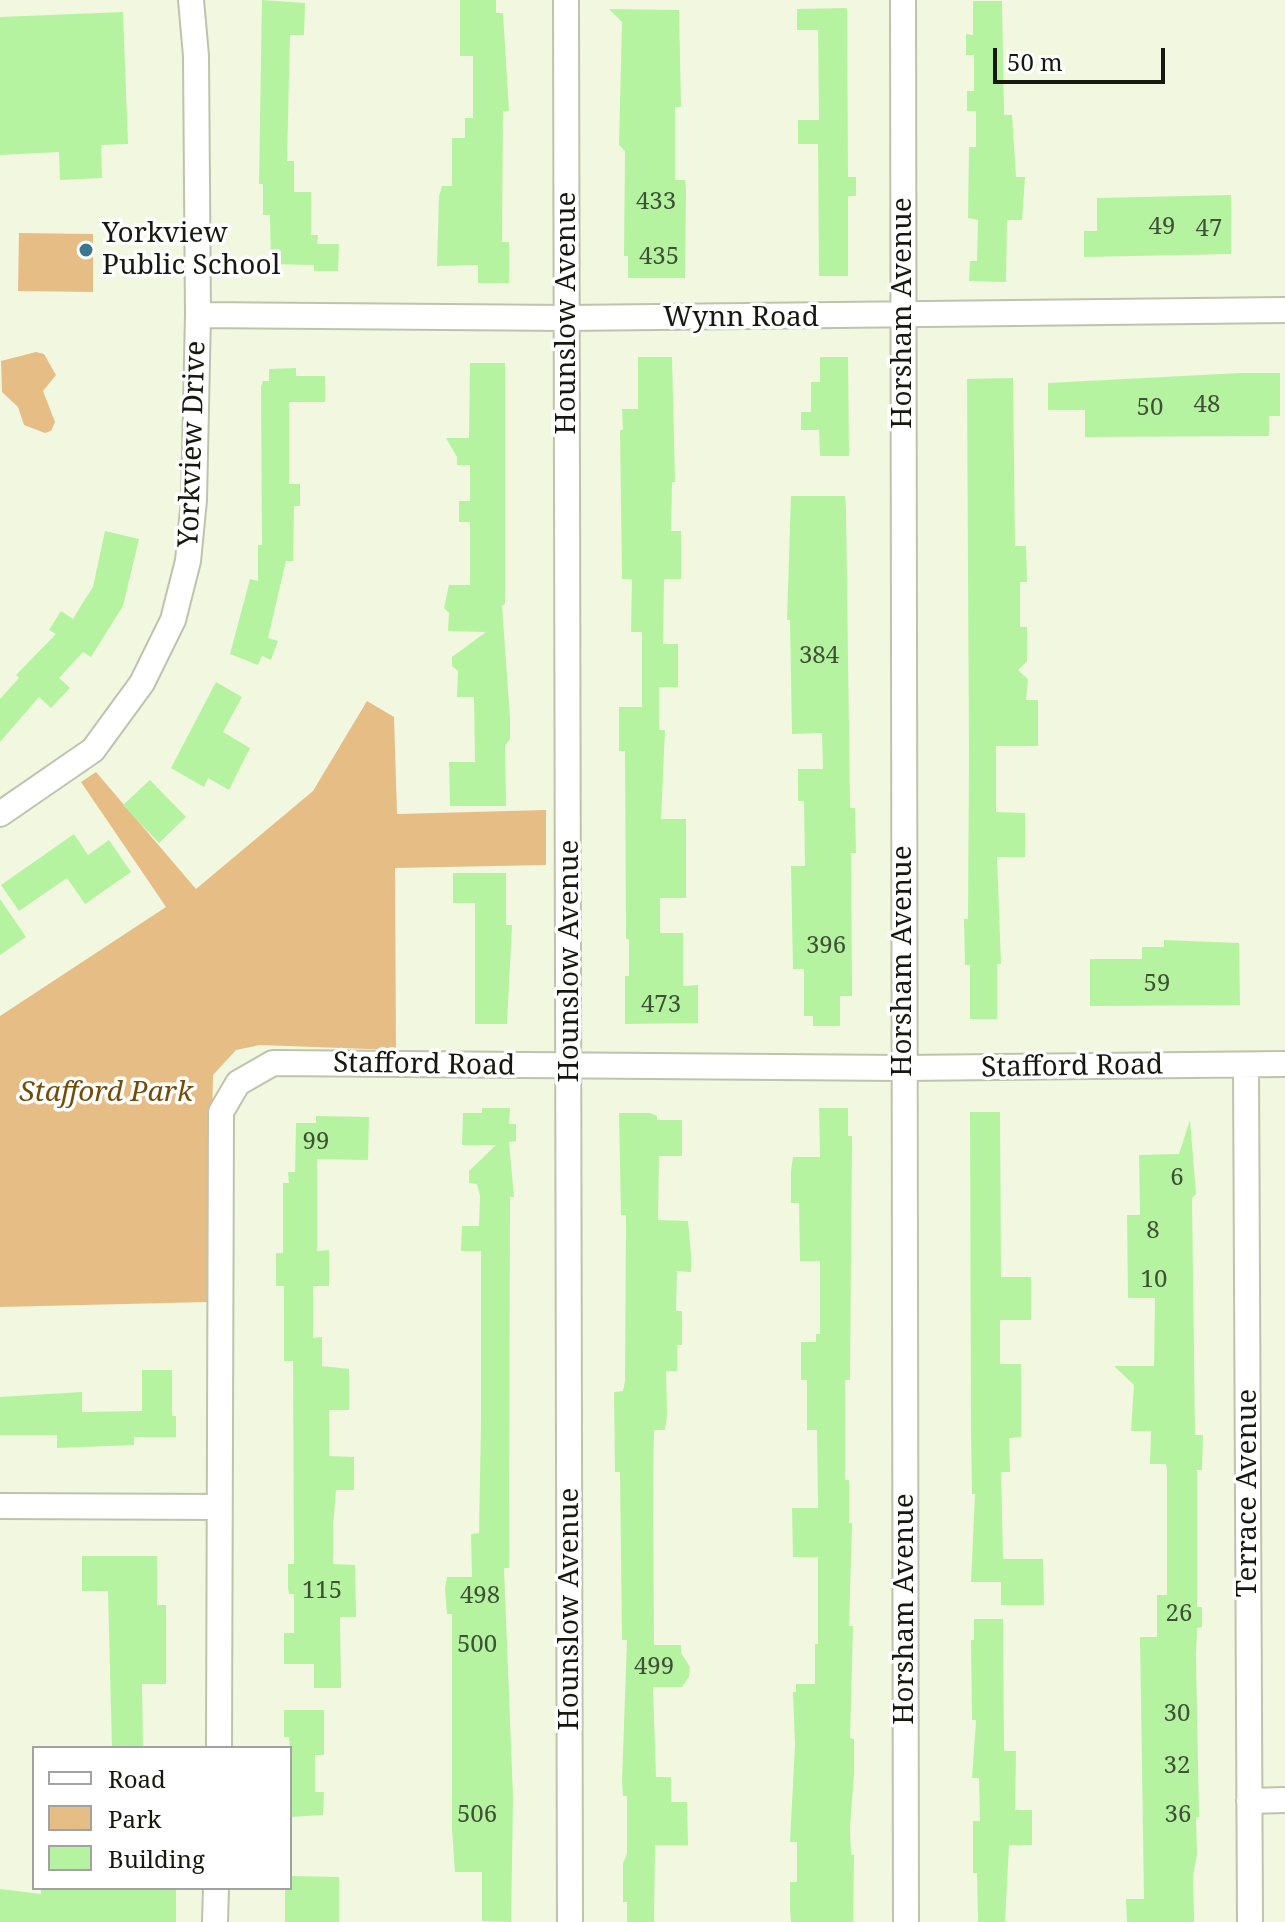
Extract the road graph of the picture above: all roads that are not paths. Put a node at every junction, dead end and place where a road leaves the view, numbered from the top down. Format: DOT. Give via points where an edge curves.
graph roads {
  1 [pos="191,0"];
  2 [pos="566,0"];
  3 [pos="903,0"];
  4 [pos="1285,310"];
  5 [pos="198,315"];
  6 [pos="902,317"];
  7 [pos="567,318"];
  8 [pos="0,814"];
  9 [pos="1285,1064"];
  10 [pos="1246,1065"];
  11 [pos="571,1067"];
  12 [pos="903,1068"];
  13 [pos="0,1506"];
  14 [pos="219,1507"];
  15 [pos="219,1746"];
  16 [pos="1285,1800"];
  17 [pos="1249,1801"];
  18 [pos="216,1890"];
  19 [pos="215,1922"];
  20 [pos="570,1922"];
  21 [pos="906,1922"];
  22 [pos="1250,1922"];
  1 -- 5 [label="street, Yorkview Drive"];
  2 -- 7 [label="street, Hounslow Avenue"];
  3 -- 6 [label="street, Horsham Avenue"];
  4 -- 6 [label="street, Wynn Road"];
  5 -- 7 [label="street, Wynn Road"];
  5 -- 8 [label="street, Yorkview Drive" via="194,500 188,561 173,620 142,683 93,750"];
  6 -- 7 [label="street, Wynn Road"];
  6 -- 12 [label="street, Horsham Avenue"];
  7 -- 11 [label="street, Hounslow Avenue"];
  9 -- 10 [label="street, Stafford Road"];
  10 -- 12 [label="street, Stafford Road"];
  10 -- 17 [label="street, Terrace Avenue"];
  11 -- 12 [label="street, Stafford Road"];
  11 -- 14 [label="street, Stafford Road" via="273,1063 238,1083 221,1112"];
  11 -- 20 [label="street, Hounslow Avenue"];
  12 -- 21 [label="street, Horsham Avenue"];
  13 -- 14 [label="street"];
  14 -- 15 [label="street, Stafford Road"];
  16 -- 17 [label="street"];
  17 -- 22 [label="street, Terrace Avenue"];
  18 -- 19 [label="street"];
}
